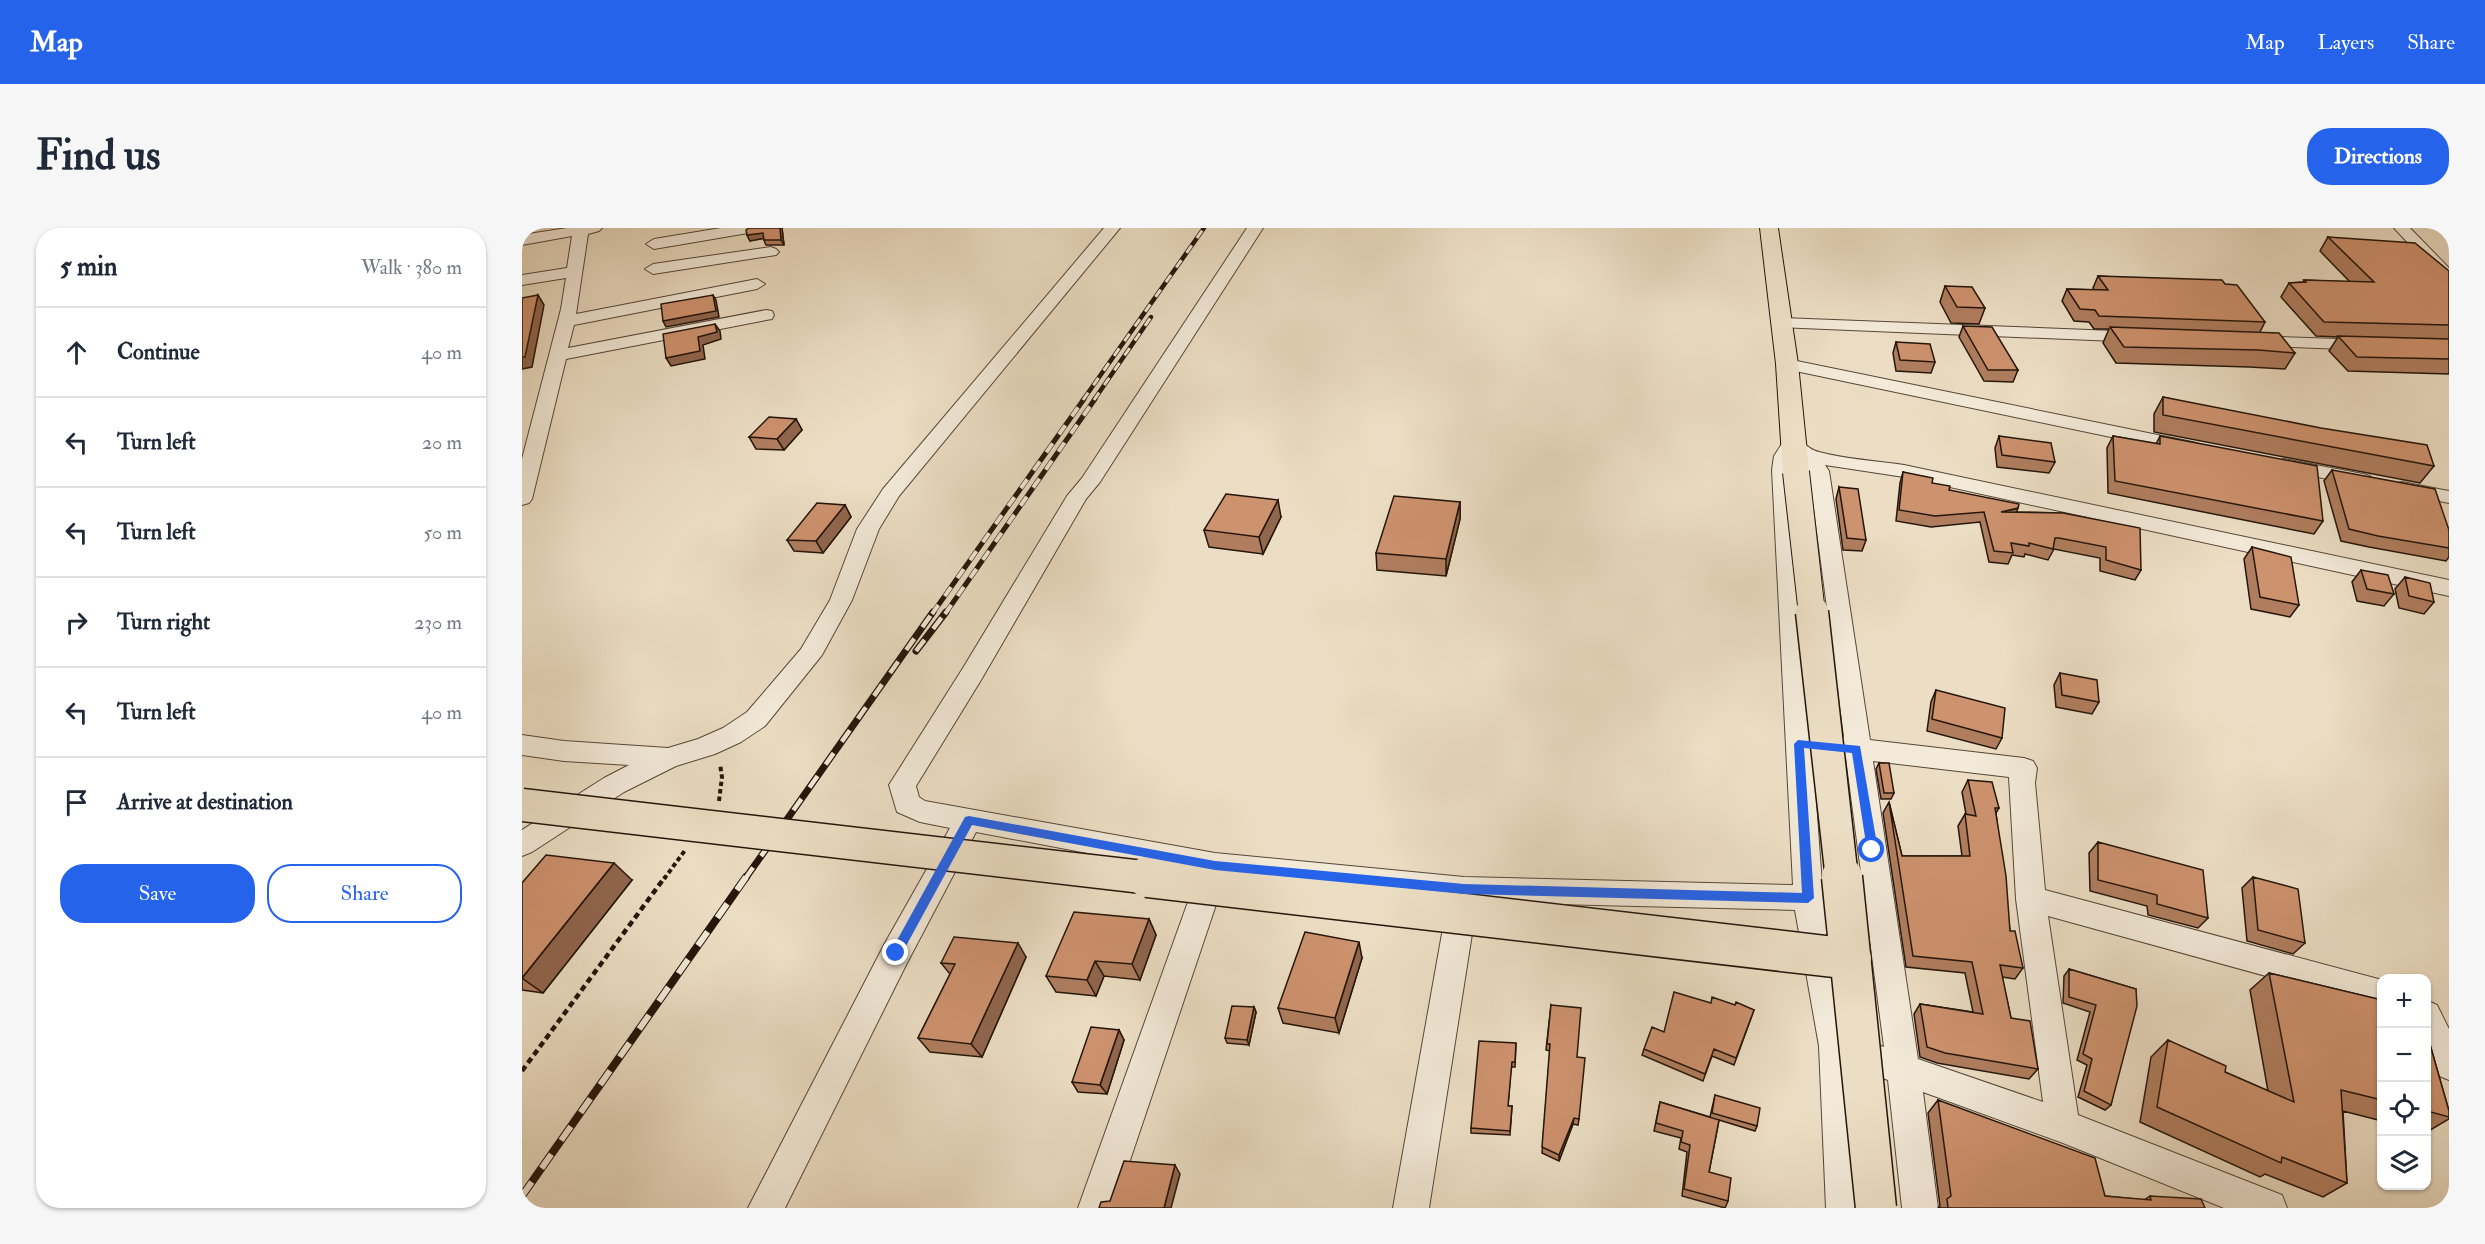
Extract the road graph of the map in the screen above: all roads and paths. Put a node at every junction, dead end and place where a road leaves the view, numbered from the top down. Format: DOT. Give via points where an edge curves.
graph roads {
  1 [pos="748,228"];
  2 [pos="1112,228"];
  3 [pos="1255,228"];
  4 [pos="1769,228"];
  5 [pos="2402,228"];
  6 [pos="585,229"];
  7 [pos="654,236"];
  8 [pos="522,240"];
  9 [pos="771,252"];
  10 [pos="574,272"];
  11 [pos="2449,277"];
  12 [pos="522,280"];
  13 [pos="757,284"];
  14 [pos="653,287"];
  15 [pos="766,315"];
  16 [pos="566,321"];
  17 [pos="1782,322"];
  18 [pos="2160,338"];
  19 [pos="2230,341"];
  20 [pos="2380,345"];
  21 [pos="558,355"];
  22 [pos="1787,364"];
  23 [pos="530,441"];
  24 [pos="2205,450"];
  25 [pos="1799,458"];
  26 [pos="2263,461"];
  27 [pos="2449,497"];
  28 [pos="522,499"];
  29 [pos="2449,588"];
  30 [pos="717,742"];
  31 [pos="1798,744"];
  32 [pos="522,745"];
  33 [pos="1857,749"];
  34 [pos="668,758"];
  35 [pos="717,805"];
  36 [pos="969,820"];
  37 [pos="524,830"];
  38 [pos="688,847"];
  39 [pos="1215,865"];
  40 [pos="1464,889"];
  41 [pos="1808,898"];
  42 [pos="2031,898"];
  43 [pos="1851,958"];
  44 [pos="2377,993"];
  45 [pos="2431,1025"];
  46 [pos="1835,1046"];
  47 [pos="2449,1064"];
  48 [pos="1904,1070"];
  49 [pos="522,1071"];
  50 [pos="2063,1126"];
  51 [pos="766,1208"];
  52 [pos="1096,1208"];
  53 [pos="1411,1208"];
  54 [pos="1844,1208"];
  55 [pos="1876,1208"];
  56 [pos="1920,1208"];
  57 [pos="2269,1208"];
  1 -- 7 [label="street"];
  2 -- 30 [label="street" via="890,493 868,529 841,600 810,655 756,719"];
  3 -- 36 [label="street" via="1090,482 1077,496 902,785 907,804 920,812"];
  4 -- 17 [label="main road"];
  5 -- 11 [label="street"];
  6 -- 8 [label="street"];
  6 -- 10 [label="street"];
  7 -- 14 [label="street"];
  9 -- 14 [label="street"];
  10 -- 12 [label="street"];
  10 -- 16 [label="street"];
  13 -- 14 [label="street"];
  14 -- 16 [label="street"];
  15 -- 21 [label="street"];
  16 -- 21 [label="street"];
  17 -- 18 [label="street"];
  17 -- 22 [label="main road"];
  19 -- 20 [label="street"];
  21 -- 23 [label="street"];
  22 -- 24 [label="street"];
  22 -- 25 [label="main road"];
  23 -- 28 [label="street"];
  25 -- 29 [label="street" via="1904,471"];
  25 -- 31 [label="street" via="1784,456 1782,470"];
  25 -- 33 [label="street" via="1819,471"];
  25 -- 43 [label="main road, bridge"];
  26 -- 27 [label="street"];
  30 -- 34 [label="street"];
  30 -- 35 [label="path" via="722,777"];
  31 -- 33 [label="street"];
  31 -- 41 [label="street"];
  32 -- 34 [label="street"];
  33 -- 42 [label="street" via="2024,768"];
  33 -- 48 [label="street"];
  34 -- 37 [label="street"];
  36 -- 39 [label="street"];
  36 -- 51 [label="street" via="896,953"];
  37 -- 43 [label="main road, bridge"];
  38 -- 49 [label="path"];
  39 -- 40 [label="street"];
  39 -- 52 [label="street"];
  40 -- 41 [label="street"];
  40 -- 53 [label="street"];
  41 -- 46 [label="street"];
  42 -- 44 [label="street"];
  42 -- 50 [label="street"];
  43 -- 55 [label="main road, bridge"];
  45 -- 47 [label="street"];
  46 -- 48 [label="street"];
  46 -- 54 [label="street"];
  48 -- 50 [label="street"];
  48 -- 56 [label="street"];
  50 -- 57 [label="street"];
}
